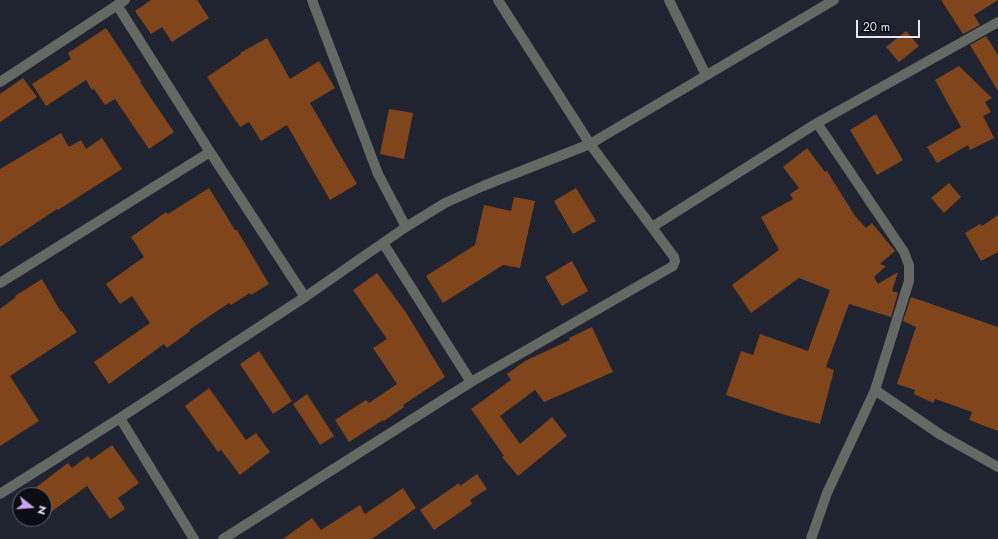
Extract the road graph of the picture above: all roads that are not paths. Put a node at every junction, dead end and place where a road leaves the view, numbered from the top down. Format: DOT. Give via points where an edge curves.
graph roads {
  1 [pos="312,0"];
  2 [pos="498,0"];
  3 [pos="669,0"];
  4 [pos="834,0"];
  5 [pos="121,3"];
  6 [pos="998,22"];
  7 [pos="706,75"];
  8 [pos="0,82"];
  9 [pos="817,123"];
  10 [pos="590,144"];
  11 [pos="210,152"];
  12 [pos="406,227"];
  13 [pos="652,227"];
  14 [pos="383,243"];
  15 [pos="0,283"];
  16 [pos="305,297"];
  17 [pos="471,382"];
  18 [pos="875,390"];
  19 [pos="120,418"];
  20 [pos="998,467"];
  21 [pos="0,494"];
  22 [pos="194,539"];
  23 [pos="223,539"];
  24 [pos="811,539"];
  1 -- 12 [label="street" via="378,174"];
  2 -- 10 [label="street"];
  3 -- 7 [label="street"];
  4 -- 7 [label="street"];
  5 -- 8 [label="street"];
  5 -- 11 [label="street"];
  6 -- 9 [label="street"];
  7 -- 10 [label="street"];
  9 -- 13 [label="street"];
  9 -- 18 [label="street" via="904,252 909,265 909,281"];
  10 -- 12 [label="street" via="445,203"];
  10 -- 13 [label="street"];
  11 -- 15 [label="street"];
  11 -- 16 [label="street"];
  12 -- 14 [label="street"];
  13 -- 17 [label="street" via="674,257 673,266"];
  14 -- 16 [label="street"];
  14 -- 17 [label="street"];
  16 -- 19 [label="street"];
  17 -- 23 [label="street"];
  18 -- 20 [label="street" via="941,435"];
  18 -- 24 [label="street" via="827,493"];
  19 -- 21 [label="street"];
  19 -- 22 [label="street"];
}
